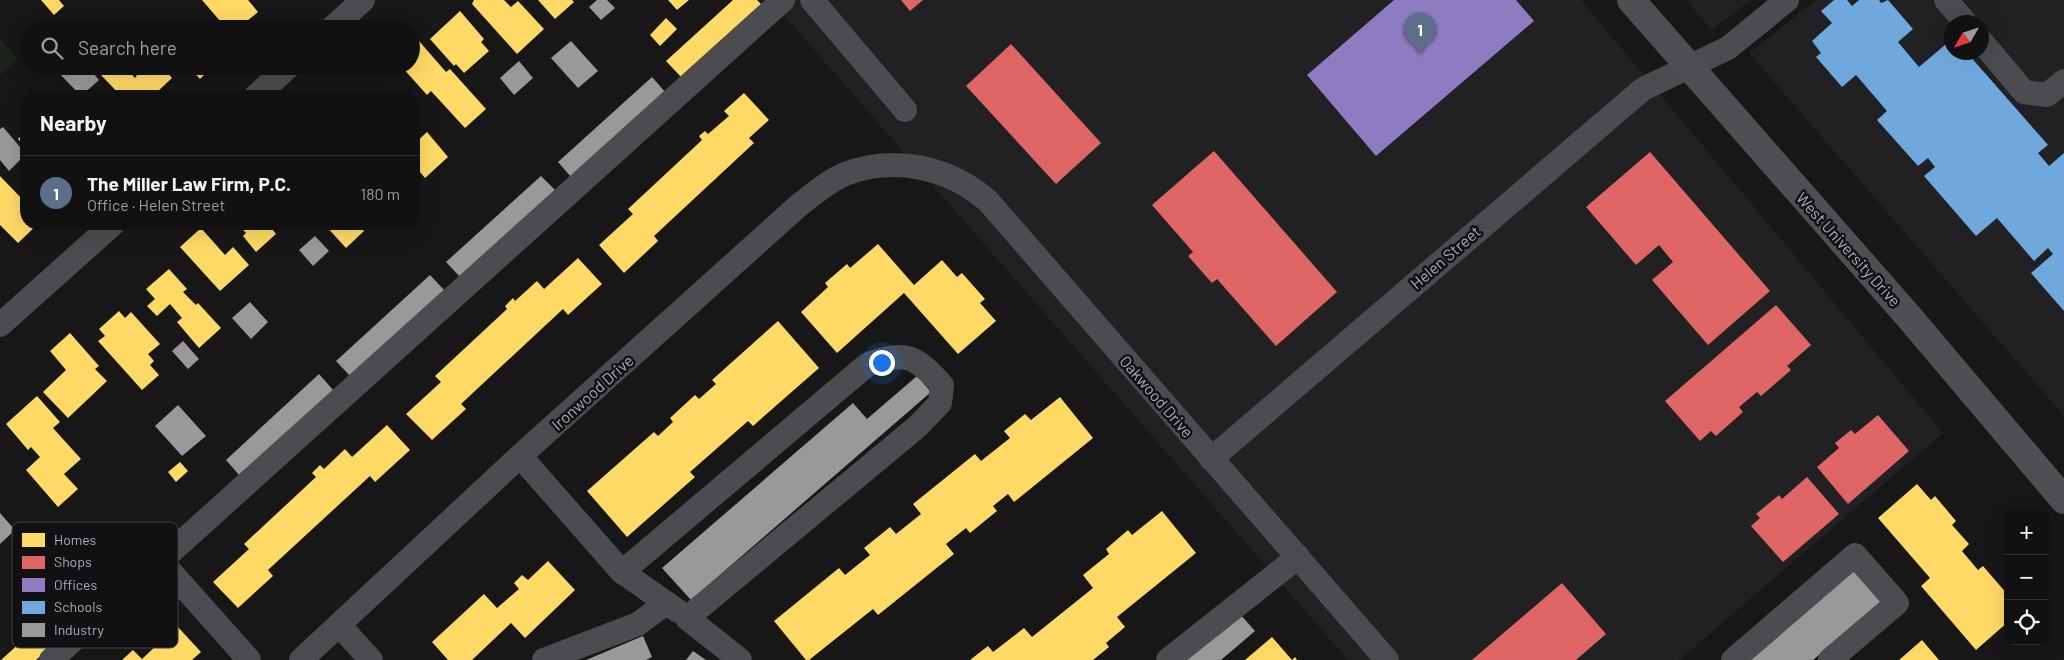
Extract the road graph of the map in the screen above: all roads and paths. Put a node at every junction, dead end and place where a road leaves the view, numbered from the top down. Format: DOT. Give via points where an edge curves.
graph roads {
  1 [pos="363,0"];
  2 [pos="783,0"];
  3 [pos="812,0"];
  4 [pos="1631,0"];
  5 [pos="1787,0"];
  6 [pos="1946,0"];
  7 [pos="1959,15"];
  8 [pos="341,20"];
  9 [pos="1989,50"];
  10 [pos="1688,67"];
  11 [pos="279,75"];
  12 [pos="2064,81"];
  13 [pos="263,90"];
  14 [pos="905,110"];
  15 [pos="905,166"];
  16 [pos="106,230"];
  17 [pos="0,325"];
  18 [pos="520,456"];
  19 [pos="1211,459"];
  20 [pos="2064,500"];
  21 [pos="178,546"];
  22 [pos="1298,557"];
  23 [pos="622,572"];
  24 [pos="178,580"];
  25 [pos="666,603"];
  26 [pos="687,618"];
  27 [pos="339,626"];
  28 [pos="64,648"];
  29 [pos="51,660"];
  30 [pos="249,660"];
  31 [pos="301,660"];
  32 [pos="371,660"];
  33 [pos="544,660"];
  34 [pos="740,660"];
  35 [pos="1168,660"];
  36 [pos="1387,660"];
  37 [pos="1733,660"];
  38 [pos="1830,660"];
  1 -- 8 [label="street"];
  2 -- 21 [label="street"];
  3 -- 14 [label="street"];
  4 -- 10 [label="main road, West University Drive"];
  5 -- 10 [label="street, Helen Street" via="1728,48"];
  6 -- 7 [label="street"];
  9 -- 12 [label="street" via="2024,92 2047,95"];
  10 -- 19 [label="street, Helen Street" via="1636,95"];
  10 -- 20 [label="main road, West University Drive" via="1909,317"];
  11 -- 13 [label="street"];
  15 -- 18 [label="street, Ironwood Drive" via="886,164 866,168 844,175 819,189"];
  15 -- 19 [label="street, Oakwood Drive" via="955,178 988,201"];
  16 -- 17 [label="street"];
  18 -- 23 [label="street"];
  18 -- 27 [label="street, Ironwood Drive"];
  19 -- 22 [label="street, Oakwood Drive"];
  22 -- 35 [label="street"];
  22 -- 36 [label="street, Oakwood Drive"];
  23 -- 25 [label="street"];
  23 -- 26 [label="street" via="868,364 893,356 911,358 933,374 942,385 940,403 918,426"];
  24 -- 30 [label="street"];
  25 -- 26 [label="street"];
  25 -- 33 [label="street" via="638,624"];
  26 -- 34 [label="street"];
  27 -- 31 [label="street, Ironwood Drive"];
  27 -- 32 [label="street"];
  28 -- 29 [label="street"];
  37 -- 38 [label="street" via="1855,555 1897,603"];
}
